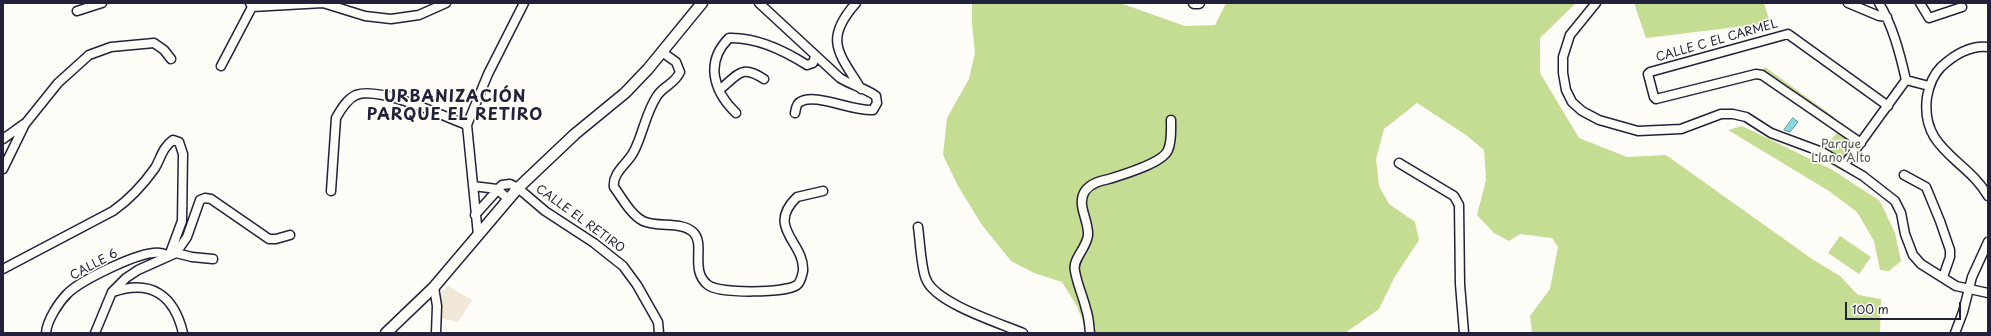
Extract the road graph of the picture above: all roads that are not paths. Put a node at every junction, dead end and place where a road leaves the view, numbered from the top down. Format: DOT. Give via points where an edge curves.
graph roads {
  1 [pos="102,3"];
  2 [pos="446,3"];
  3 [pos="524,3"];
  4 [pos="702,3"];
  5 [pos="759,3"];
  6 [pos="856,3"];
  7 [pos="1194,3"];
  8 [pos="1199,3"];
  9 [pos="1596,3"];
  10 [pos="1848,3"];
  11 [pos="1879,3"];
  12 [pos="1920,3"];
  13 [pos="251,5"];
  14 [pos="1962,7"];
  15 [pos="77,11"];
  16 [pos="1887,18"];
  17 [pos="1988,47"];
  18 [pos="662,52"];
  19 [pos="815,56"];
  20 [pos="171,59"];
  21 [pos="221,66"];
  22 [pos="764,79"];
  23 [pos="1906,80"];
  24 [pos="1929,86"];
  25 [pos="861,88"];
  26 [pos="719,90"];
  27 [pos="1888,106"];
  28 [pos="736,113"];
  29 [pos="795,113"];
  30 [pos="1171,120"];
  31 [pos="25,124"];
  32 [pos="468,125"];
  33 [pos="3,139"];
  34 [pos="1861,143"];
  35 [pos="1399,163"];
  36 [pos="1845,164"];
  37 [pos="3,169"];
  38 [pos="1904,175"];
  39 [pos="473,186"];
  40 [pos="518,188"];
  41 [pos="497,189"];
  42 [pos="331,191"];
  43 [pos="823,191"];
  44 [pos="1988,196"];
  45 [pos="508,199"];
  46 [pos="475,215"];
  47 [pos="918,227"];
  48 [pos="290,235"];
  49 [pos="478,235"];
  50 [pos="1988,242"];
  51 [pos="172,254"];
  52 [pos="213,259"];
  53 [pos="3,269"];
  54 [pos="1943,277"];
  55 [pos="434,287"];
  56 [pos="1969,290"];
  57 [pos="112,292"];
  58 [pos="1988,293"];
  59 [pos="46,333"];
  60 [pos="95,333"];
  61 [pos="183,333"];
  62 [pos="386,333"];
  63 [pos="436,333"];
  64 [pos="659,333"];
  65 [pos="1023,333"];
  66 [pos="1090,333"];
  67 [pos="1464,333"];
  68 [pos="1955,333"];
  1 -- 15 [label="street"];
  2 -- 13 [label="street" via="419,15 392,19 364,16 323,3"];
  3 -- 32 [label="street" via="488,74"];
  4 -- 18 [label="street"];
  5 -- 19 [label="street"];
  6 -- 25 [label="street" via="847,12 836,41 840,55"];
  7 -- 8 [label="street"];
  9 -- 36 [label="street" via="1570,35 1563,57 1566,90 1572,102 1582,111 1618,127 1655,132 1681,130 1722,114 1733,114 1746,117 1771,133 1822,152"];
  10 -- 16 [label="street"];
  11 -- 16 [label="street"];
  12 -- 14 [label="street" via="1929,18"];
  13 -- 21 [label="street"];
  16 -- 23 [label="street" via="1900,53"];
  17 -- 24 [label="street" via="1968,49 1952,57 1940,68"];
  18 -- 40 [label="street" via="625,93 575,134"];
  18 -- 43 [label="street" via="676,62 680,72 675,82 658,94 651,105 633,154 616,175 614,187 643,221 694,232 698,241 698,271 709,286 715,289 747,292 797,286 803,270 800,255 786,230 784,220 797,197"];
  19 -- 25 [label="street" via="840,78"];
  19 -- 26 [label="street" via="814,63 807,65 793,56 755,41 741,37 729,38 717,56 714,66 714,76"];
  20 -- 31 [label="street" via="154,43 111,46 89,55 58,82"];
  22 -- 26 [label="street" via="753,71 744,71"];
  23 -- 24 [label="street"];
  23 -- 27 [label="street"];
  24 -- 44 [label="street" via="1926,115 1934,138 1981,184"];
  25 -- 29 [label="street" via="876,96 877,106 873,110 863,111 821,100 808,100 800,101"];
  26 -- 28 [label="street" via="725,103"];
  27 -- 34 [label="street"];
  27 -- 34 [label="street, CALLE C EL CARMEL" via="1788,34 1650,72 1648,77 1654,97 1660,99 1756,74 1762,75"];
  30 -- 66 [label="street" via="1171,137 1165,155 1154,162 1095,183 1082,197 1088,238 1074,270 1087,311"];
  31 -- 33 [label="street"];
  31 -- 37 [label="street"];
  32 -- 39 [label="street"];
  32 -- 42 [label="street" via="380,94 356,95 341,108 336,118"];
  34 -- 36 [label="street"];
  35 -- 67 [label="street" via="1454,196 1459,205 1460,284"];
  36 -- 54 [label="street" via="1895,201 1913,254 1921,264"];
  38 -- 54 [label="street" via="1926,187 1940,221 1950,250"];
  39 -- 41 [label="street"];
  39 -- 46 [label="street"];
  40 -- 41 [label="street" via="506,184"];
  40 -- 45 [label="street"];
  40 -- 64 [label="street, CALLE EL RETIRO" via="545,211 594,243 623,266 658,322"];
  41 -- 45 [label="street"];
  41 -- 46 [label="street"];
  45 -- 49 [label="street"];
  46 -- 49 [label="street"];
  47 -- 65 [label="street" via="925,278 934,291 952,304"];
  48 -- 51 [label="street" via="269,239 211,199 205,198 198,204 187,237"];
  49 -- 55 [label="street"];
  50 -- 56 [label="street"];
  51 -- 52 [label="street, CALLE 6"];
  51 -- 53 [label="street" via="182,221 183,154 179,142 173,140 163,150 147,179 127,201"];
  51 -- 57 [label="street" via="138,270"];
  51 -- 59 [label="street, CALLE 6" via="144,255 80,284 67,294 56,309"];
  54 -- 56 [label="street" via="1956,286"];
  55 -- 62 [label="street"];
  55 -- 63 [label="street" via="437,306"];
  56 -- 58 [label="street"];
  56 -- 68 [label="street"];
  57 -- 60 [label="street"];
  57 -- 61 [label="street" via="140,286 154,290 175,311"];
}
